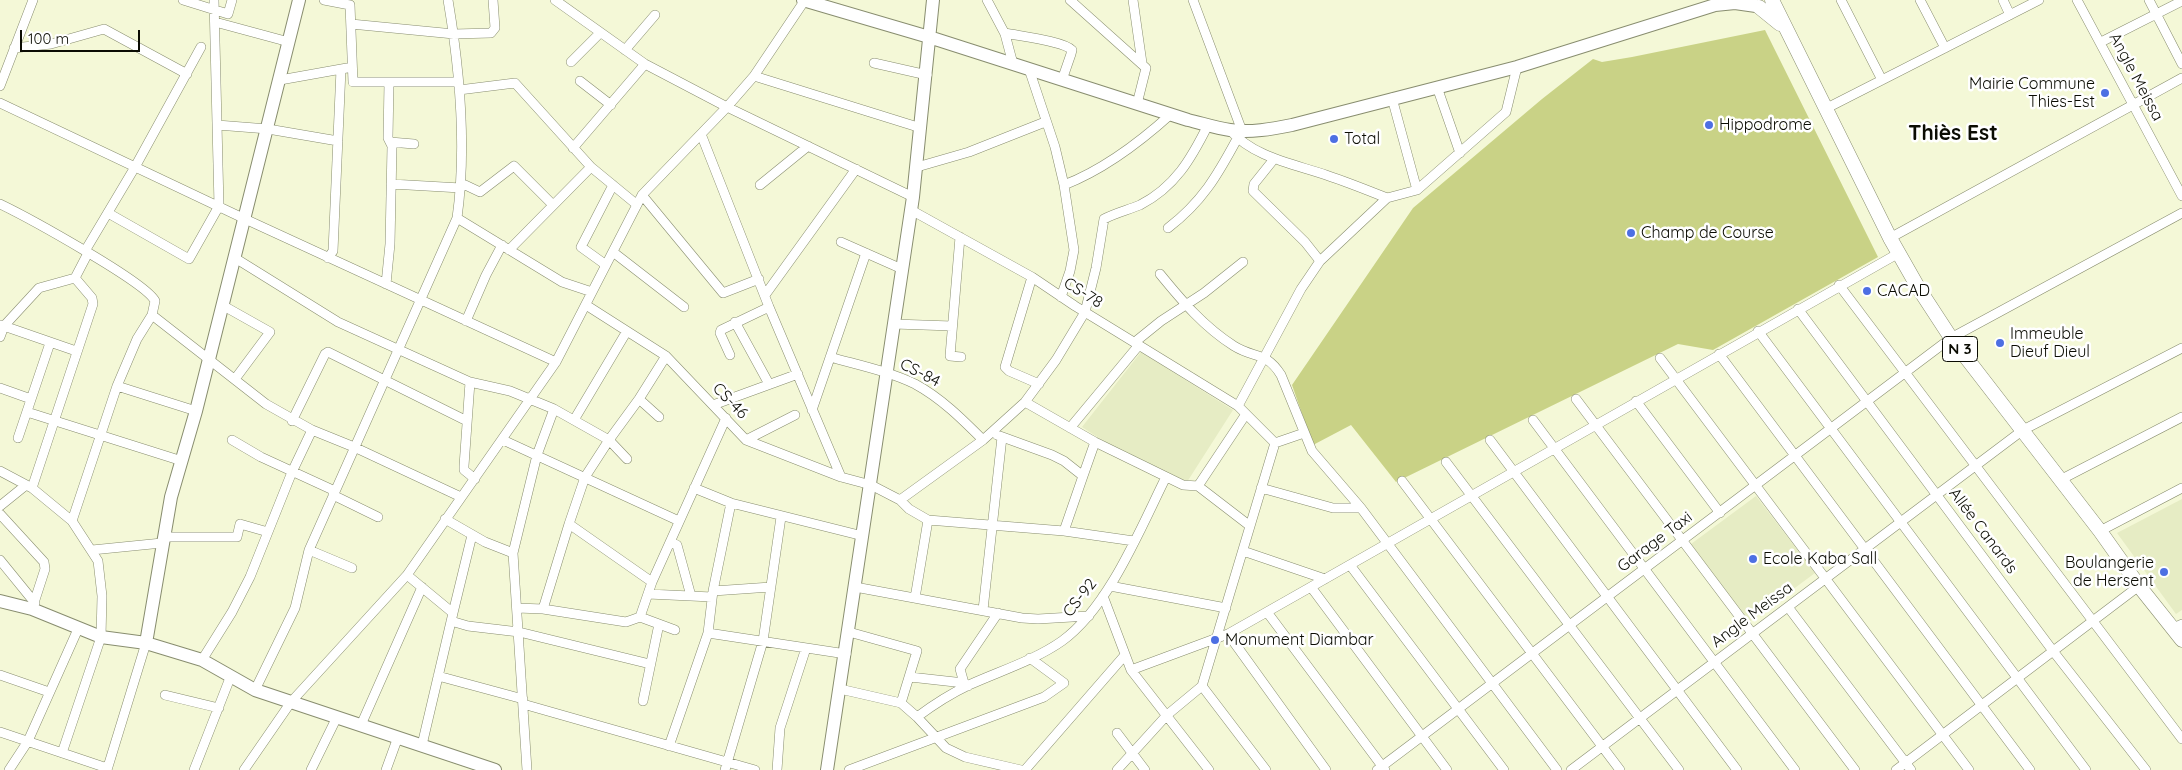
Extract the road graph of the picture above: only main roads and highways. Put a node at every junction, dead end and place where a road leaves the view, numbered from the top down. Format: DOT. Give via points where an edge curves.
graph roads {
  1 [pos="299,0"];
  2 [pos="804,0"];
  3 [pos="933,0"];
  4 [pos="1720,3"];
  5 [pos="1761,3"];
  6 [pos="929,37"];
  7 [pos="0,601"];
  8 [pos="2178,626"];
  9 [pos="2182,640"];
  10 [pos="146,643"];
  11 [pos="481,768"];
  12 [pos="495,770"];
  13 [pos="827,770"];
  1 -- 10 [label="main road" via="172,497"];
  2 -- 6 [label="main road"];
  3 -- 6 [label="main road"];
  4 -- 5 [label="main road"];
  4 -- 6 [label="main road" via="1517,67 1292,125 1236,133"];
  5 -- 8 [label="main road, N 3" via="1784,28 1890,238 1951,338 2139,586"];
  6 -- 13 [label="main road" via="913,196"];
  7 -- 10 [label="main road" via="34,606 101,637"];
  8 -- 9 [label="main road, N 3"];
  10 -- 11 [label="main road" via="202,660 255,690"];
  11 -- 12 [label="main road"];
}
